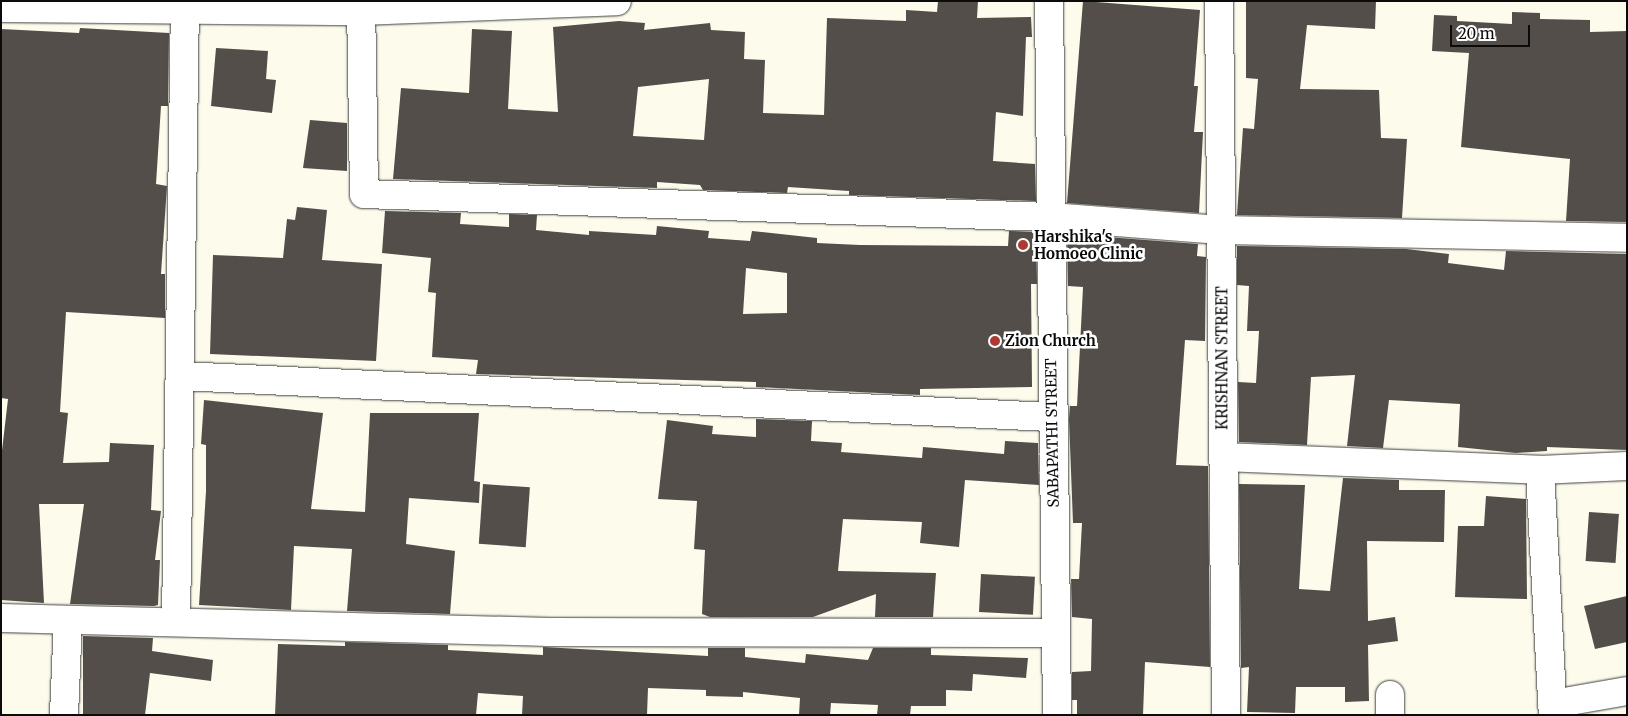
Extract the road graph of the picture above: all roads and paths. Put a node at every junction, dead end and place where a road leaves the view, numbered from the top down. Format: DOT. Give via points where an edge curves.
graph roads {
  1 [pos="1049,1"];
  2 [pos="1219,1"];
  3 [pos="606,2"];
  4 [pos="185,4"];
  5 [pos="361,6"];
  6 [pos="1,8"];
  7 [pos="1050,217"];
  8 [pos="1221,230"];
  9 [pos="1627,238"];
  10 [pos="181,376"];
  11 [pos="1051,417"];
  12 [pos="1223,456"];
  13 [pos="1627,466"];
  14 [pos="1540,470"];
  15 [pos="1,618"];
  16 [pos="68,621"];
  17 [pos="176,622"];
  18 [pos="1056,633"];
  19 [pos="1627,692"];
  20 [pos="1553,709"];
  21 [pos="64,715"];
  22 [pos="1057,715"];
  23 [pos="1226,715"];
  1 -- 7 [label="street, SABAPATHI STREET"];
  2 -- 8 [label="street, KRISHNAN STREET"];
  3 -- 5 [label="street"];
  4 -- 5 [label="street"];
  4 -- 6 [label="street"];
  4 -- 10 [label="street"];
  5 -- 7 [label="street" via="364,194"];
  7 -- 8 [label="street"];
  7 -- 11 [label="street, SABAPATHI STREET"];
  8 -- 9 [label="street"];
  8 -- 12 [label="street, KRISHNAN STREET"];
  10 -- 11 [label="street"];
  10 -- 17 [label="street"];
  11 -- 18 [label="street, SABAPATHI STREET"];
  12 -- 14 [label="street"];
  12 -- 23 [label="street, KRISHNAN STREET"];
  13 -- 14 [label="street"];
  14 -- 20 [label="street"];
  15 -- 16 [label="street"];
  16 -- 17 [label="street"];
  16 -- 21 [label="street"];
  17 -- 18 [label="street" via="549,632"];
  18 -- 22 [label="street, SABAPATHI STREET"];
  19 -- 20 [label="street"];
}
